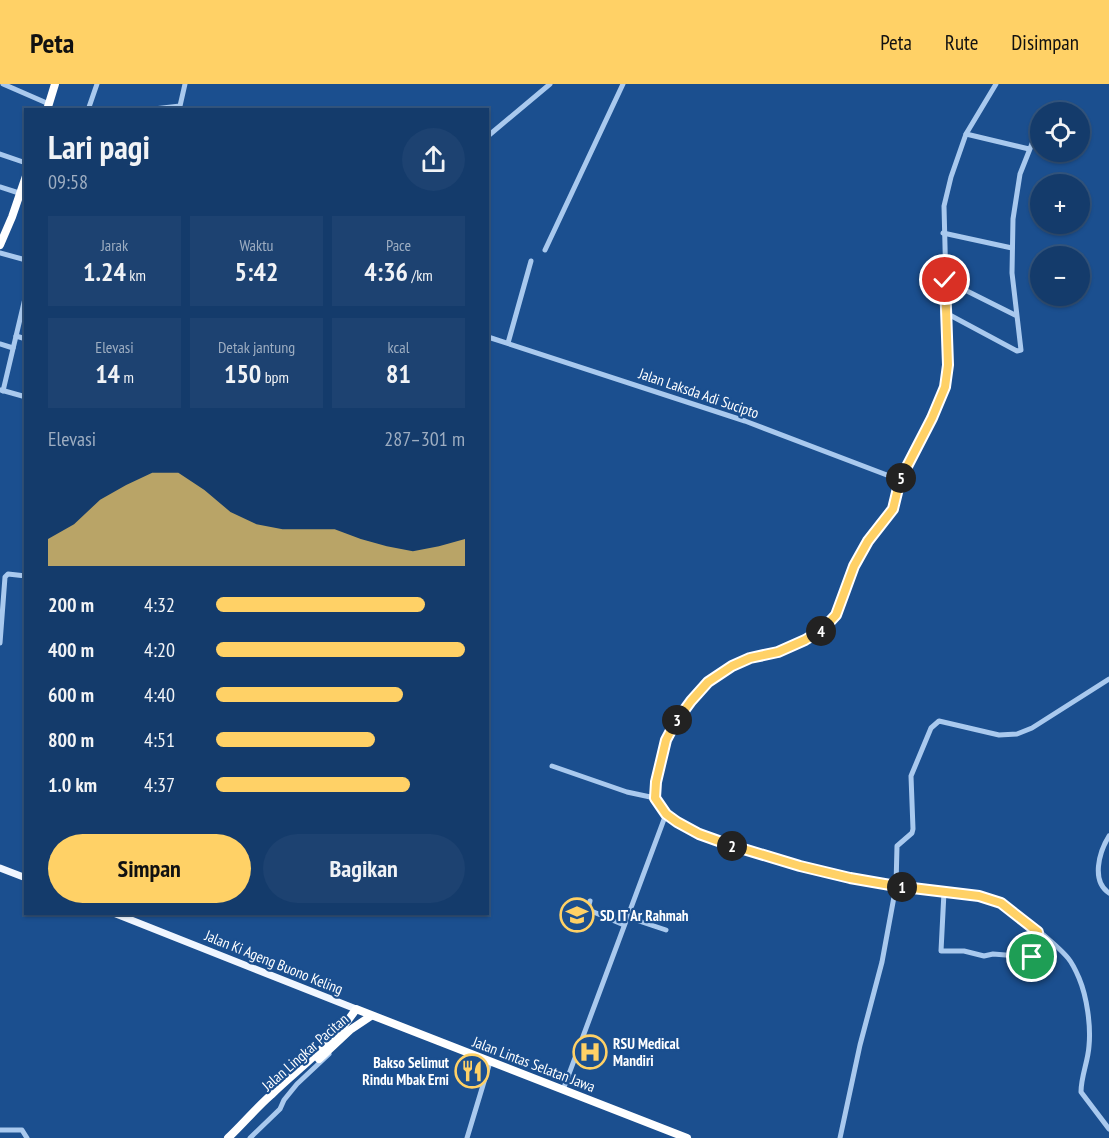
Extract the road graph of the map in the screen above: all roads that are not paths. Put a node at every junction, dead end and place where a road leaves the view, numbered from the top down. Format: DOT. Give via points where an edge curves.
graph roads {
  1 [pos="3,84"];
  2 [pos="56,84"];
  3 [pos="97,84"];
  4 [pos="185,84"];
  5 [pos="550,84"];
  6 [pos="622,84"];
  7 [pos="996,84"];
  8 [pos="48,107"];
  9 [pos="89,108"];
  10 [pos="162,108"];
  11 [pos="966,134"];
  12 [pos="489,135"];
  13 [pos="1029,149"];
  14 [pos="0,154"];
  15 [pos="24,162"];
  16 [pos="23,185"];
  17 [pos="0,187"];
  18 [pos="943,233"];
  19 [pos="0,245"];
  20 [pos="1012,248"];
  21 [pos="545,250"];
  22 [pos="0,253"];
  23 [pos="24,259"];
  24 [pos="531,261"];
  25 [pos="945,280"];
  26 [pos="24,302"];
  27 [pos="946,313"];
  28 [pos="1015,315"];
  29 [pos="16,336"];
  30 [pos="489,337"];
  31 [pos="24,338"];
  32 [pos="508,343"];
  33 [pos="0,344"];
  34 [pos="13,348"];
  35 [pos="1,390"];
  36 [pos="24,396"];
  37 [pos="900,480"];
  38 [pos="24,576"];
  39 [pos="0,643"];
  40 [pos="1109,679"];
  41 [pos="552,766"];
  42 [pos="655,798"];
  43 [pos="666,814"];
  44 [pos="1109,836"];
  45 [pos="0,867"];
  46 [pos="24,877"];
  47 [pos="896,886"];
  48 [pos="944,892"];
  49 [pos="1109,893"];
  50 [pos="590,901"];
  51 [pos="119,915"];
  52 [pos="627,917"];
  53 [pos="624,925"];
  54 [pos="666,930"];
  55 [pos="1038,932"];
  56 [pos="356,1009"];
  57 [pos="371,1016"];
  58 [pos="327,1048"];
  59 [pos="490,1062"];
  60 [pos="563,1090"];
  61 [pos="1109,1129"];
  62 [pos="0,1130"];
  63 [pos="27,1138"];
  64 [pos="228,1138"];
  65 [pos="250,1138"];
  66 [pos="467,1138"];
  67 [pos="687,1138"];
  68 [pos="840,1138"];
  1 -- 8 [label="street"];
  2 -- 8 [label="highway"];
  3 -- 9 [label="street"];
  4 -- 10 [label="street" via="180,106"];
  5 -- 12 [label="street"];
  6 -- 21 [label="street"];
  7 -- 11 [label="street"];
  11 -- 13 [label="street"];
  11 -- 18 [label="street" via="944,206"];
  13 -- 20 [label="street" via="1020,174"];
  14 -- 15 [label="street"];
  16 -- 17 [label="street"];
  16 -- 19 [label="highway"];
  18 -- 20 [label="street"];
  18 -- 25 [label="street"];
  20 -- 28 [label="street"];
  22 -- 23 [label="street"];
  24 -- 32 [label="street"];
  25 -- 27 [label="street"];
  25 -- 28 [label="street"];
  26 -- 29 [label="street"];
  27 -- 28 [label="street" via="1019,352"];
  27 -- 37 [label="street" via="945,387"];
  29 -- 31 [label="street"];
  29 -- 34 [label="street"];
  30 -- 32 [label="street, Jalan Laksda Adi Sucipto"];
  32 -- 37 [label="street, Jalan Laksda Adi Sucipto" via="746,421"];
  33 -- 34 [label="street"];
  34 -- 35 [label="street"];
  35 -- 36 [label="street"];
  37 -- 42 [label="street" via="893,509 854,566 831,622 805,640 778,652 750,658 708,682 666,740"];
  38 -- 39 [label="street" via="5,577"];
  40 -- 47 [label="street" via="1017,734 999,735 943,721 934,724 911,776 913,829 897,846"];
  41 -- 42 [label="street"];
  42 -- 43 [label="street"];
  43 -- 47 [label="street" via="689,830 727,844 800,866"];
  43 -- 52 [label="street"];
  44 -- 49 [label="street" via="1099,854 1099,883"];
  45 -- 46 [label="main road"];
  47 -- 48 [label="street"];
  47 -- 68 [label="street"];
  48 -- 55 [label="street" via="1001,903"];
  48 -- 55 [label="street" via="941,951 1032,957 1036,955"];
  50 -- 53 [label="street" via="589,910"];
  51 -- 56 [label="main road, Jalan Ki Ageng Buono Keling"];
  52 -- 53 [label="street"];
  52 -- 54 [label="street"];
  53 -- 60 [label="street"];
  55 -- 61 [label="street" via="1067,956 1080,980 1089,1039 1081,1092"];
  56 -- 57 [label="highway, Jalan Lintas Selatan Jawa"];
  56 -- 58 [label="highway, Jalan Lingkar Pacitan"];
  57 -- 58 [label="highway, Jalan Lingkar Pacitan"];
  57 -- 59 [label="highway, Jalan Lintas Selatan Jawa"];
  58 -- 64 [label="highway, Jalan Lingkar Pacitan"];
  58 -- 65 [label="street" via="330,1053 324,1061 297,1084 280,1109"];
  59 -- 60 [label="highway, Jalan Lintas Selatan Jawa"];
  59 -- 66 [label="street"];
  60 -- 67 [label="highway, Jalan Lintas Selatan Jawa"];
  62 -- 63 [label="street" via="22,1130"];
}
